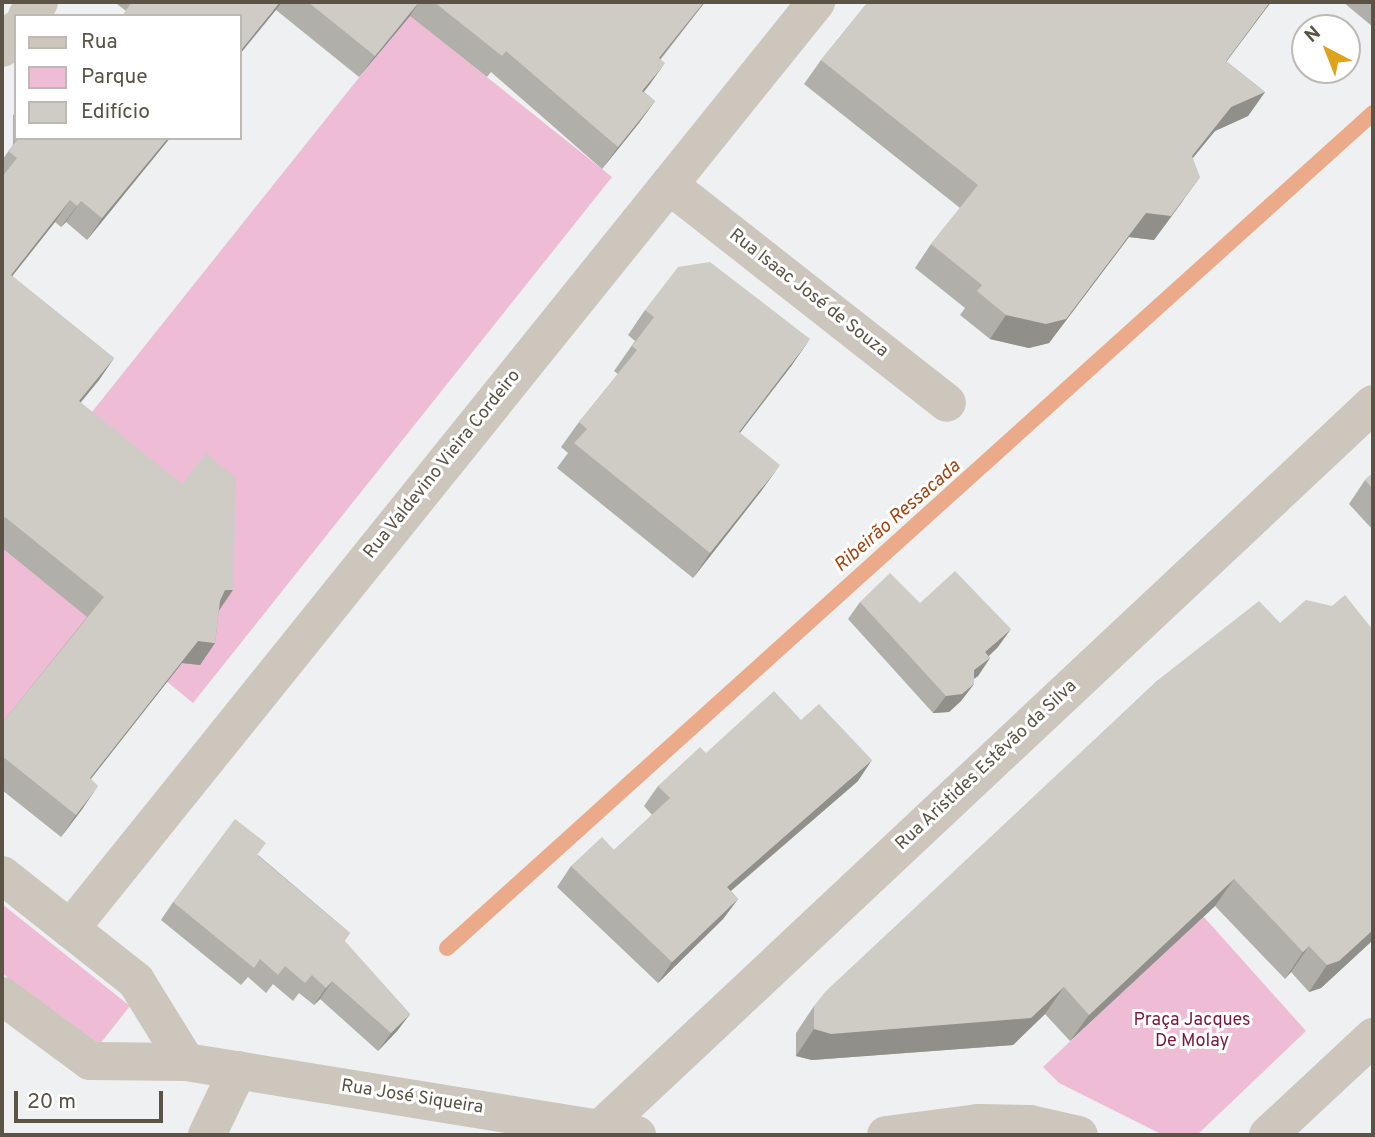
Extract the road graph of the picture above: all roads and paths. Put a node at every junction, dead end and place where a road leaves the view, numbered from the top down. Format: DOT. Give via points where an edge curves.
graph roads {
  1 [pos="816,2"];
  2 [pos="14,32"];
  3 [pos="2,47"];
  4 [pos="669,185"];
  5 [pos="947,403"];
  6 [pos="1373,404"];
  7 [pos="2,875"];
  8 [pos="70,929"];
  9 [pos="2,996"];
  10 [pos="1373,1037"];
  11 [pos="186,1062"];
  12 [pos="238,1070"];
  13 [pos="600,1129"];
  14 [pos="207,1135"];
  15 [pos="637,1135"];
  16 [pos="886,1135"];
  17 [pos="1079,1135"];
  18 [pos="1268,1135"];
  1 -- 4 [label="street, Rua Valdevino Vieira Cordeiro"];
  2 -- 3 [label="street"];
  4 -- 5 [label="street, Rua Isaac José de Souza"];
  4 -- 8 [label="street, Rua Valdevino Vieira Cordeiro"];
  6 -- 13 [label="street, Rua Aristides Estêvão da Silva"];
  7 -- 8 [label="street"];
  8 -- 11 [label="street" via="136,981"];
  9 -- 11 [label="street, Rua José Siqueira" via="90,1061"];
  10 -- 18 [label="street"];
  11 -- 12 [label="street, Rua José Siqueira"];
  12 -- 13 [label="street, Rua José Siqueira"];
  12 -- 14 [label="street"];
  13 -- 15 [label="street, Rua José Siqueira"];
  16 -- 17 [label="street" via="978,1123 1030,1124"];
}
